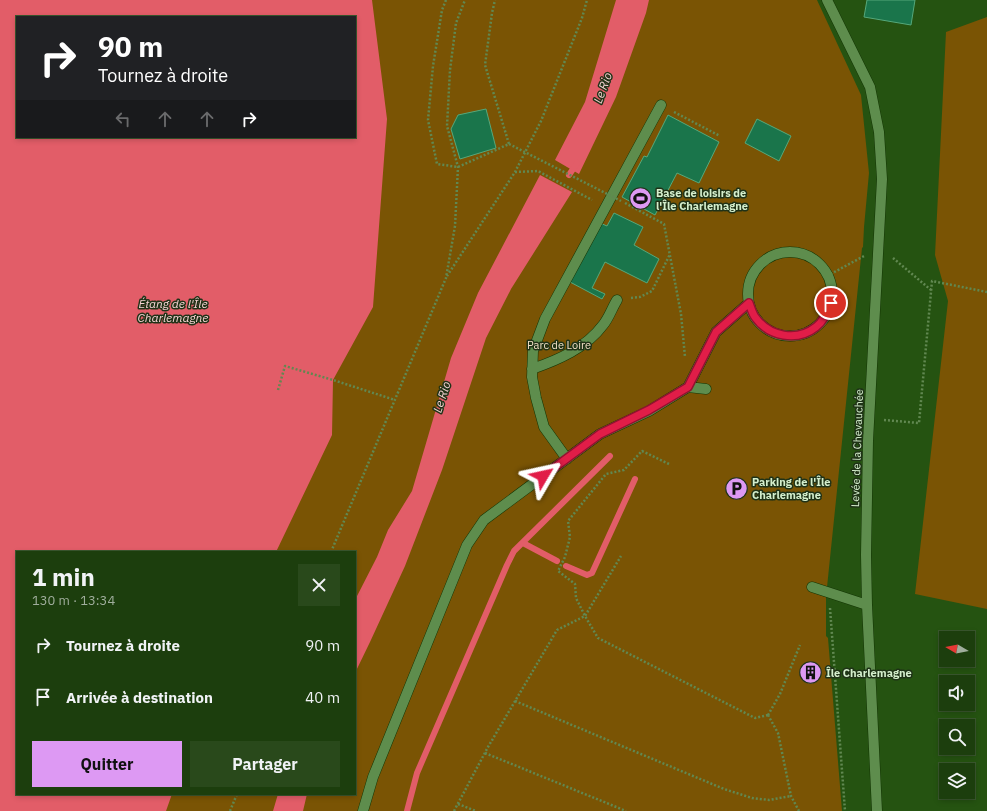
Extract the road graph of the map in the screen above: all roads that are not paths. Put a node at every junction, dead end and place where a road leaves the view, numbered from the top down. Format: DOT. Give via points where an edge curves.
graph roads {
  1 [pos="827,0"];
  2 [pos="661,105"];
  3 [pos="617,300"];
  4 [pos="749,303"];
  5 [pos="532,369"];
  6 [pos="688,387"];
  7 [pos="706,389"];
  8 [pos="567,459"];
  9 [pos="812,587"];
  10 [pos="867,605"];
  11 [pos="363,811"];
  12 [pos="878,811"];
  1 -- 10 [label="street, Levée de la Chevauchée" via="870,87 879,132 882,180 870,419"];
  2 -- 5 [label="street" via="545,319 533,351"];
  3 -- 5 [label="street" via="604,325 590,341 570,353"];
  4 -- 4 [label="street" via="754,316 764,327 776,334 804,334 816,327 826,316 831,303 832,289 828,276 810,257 785,252 761,263 753,274 749,283"];
  4 -- 6 [label="street" via="716,332"];
  5 -- 8 [label="street" via="544,427"];
  6 -- 7 [label="street"];
  6 -- 8 [label="street" via="600,434"];
  8 -- 11 [label="street" via="484,520 467,545 373,777"];
  9 -- 10 [label="street"];
  10 -- 12 [label="street, Levée de la Chevauchée"];
}
